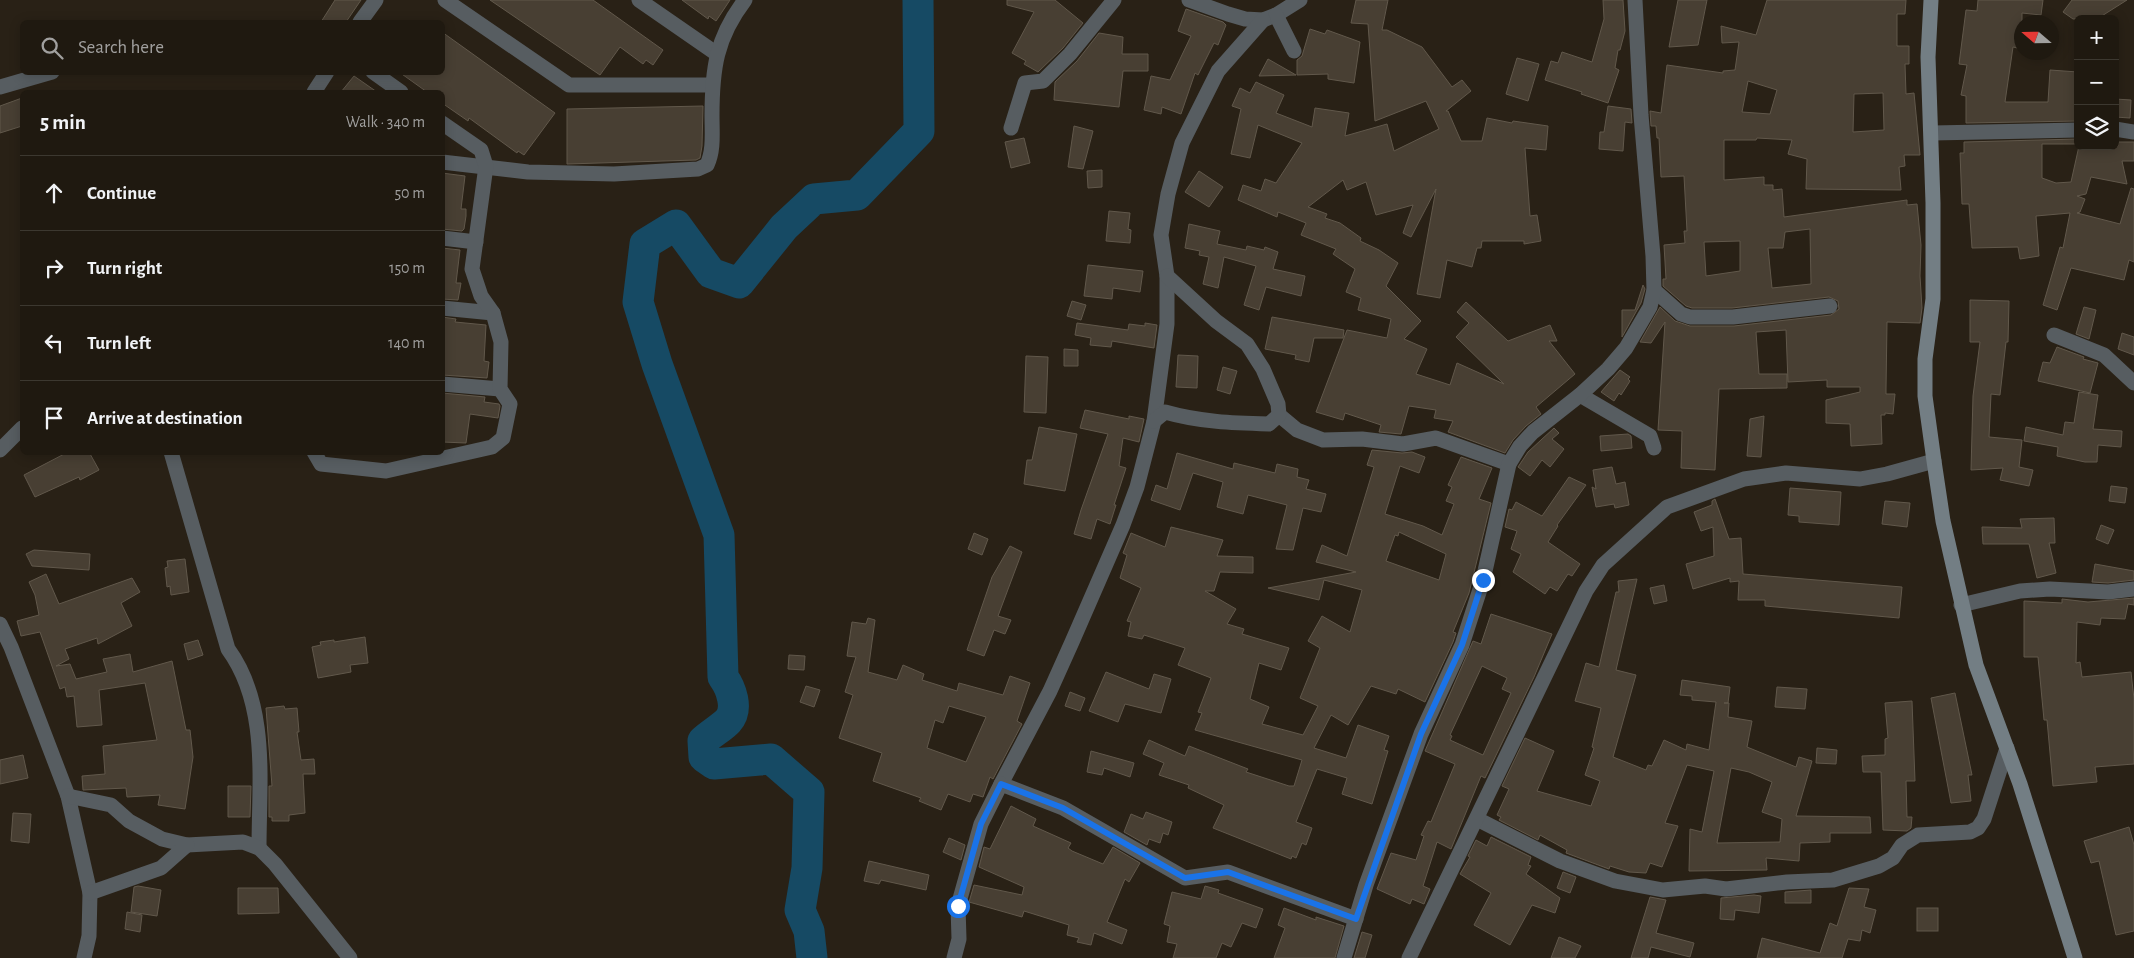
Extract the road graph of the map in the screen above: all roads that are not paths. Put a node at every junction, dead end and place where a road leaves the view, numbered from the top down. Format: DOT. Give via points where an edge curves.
graph roads {
  1 [pos="376,0"];
  2 [pos="445,0"];
  3 [pos="640,0"];
  4 [pos="745,0"];
  5 [pos="1114,0"];
  6 [pos="1189,0"];
  7 [pos="1300,0"];
  8 [pos="1635,0"];
  9 [pos="1931,0"];
  10 [pos="1269,18"];
  11 [pos="361,20"];
  12 [pos="1294,51"];
  13 [pos="717,54"];
  14 [pos="42,75"];
  15 [pos="325,75"];
  16 [pos="377,75"];
  17 [pos="712,85"];
  18 [pos="0,87"];
  19 [pos="315,90"];
  20 [pos="398,90"];
  21 [pos="445,125"];
  22 [pos="1010,128"];
  23 [pos="2074,130"];
  24 [pos="2119,130"];
  25 [pos="2134,132"];
  26 [pos="1932,133"];
  27 [pos="445,162"];
  28 [pos="486,166"];
  29 [pos="445,238"];
  30 [pos="476,242"];
  31 [pos="1167,276"];
  32 [pos="1654,290"];
  33 [pos="1830,306"];
  34 [pos="445,308"];
  35 [pos="493,313"];
  36 [pos="2054,335"];
  37 [pos="2134,383"];
  38 [pos="445,384"];
  39 [pos="500,389"];
  40 [pos="1580,395"];
  41 [pos="1279,415"];
  42 [pos="1154,421"];
  43 [pos="20,430"];
  44 [pos="1654,448"];
  45 [pos="0,450"];
  46 [pos="172,455"];
  47 [pos="316,455"];
  48 [pos="1934,461"];
  49 [pos="1509,464"];
  50 [pos="2134,589"];
  51 [pos="1961,605"];
  52 [pos="0,624"];
  53 [pos="2007,748"];
  54 [pos="1001,784"];
  55 [pos="68,796"];
  56 [pos="1477,819"];
  57 [pos="187,845"];
  58 [pos="259,848"];
  59 [pos="90,893"];
  60 [pos="1356,919"];
  61 [pos="84,958"];
  62 [pos="350,958"];
  63 [pos="954,958"];
  64 [pos="1344,958"];
  65 [pos="1408,958"];
  66 [pos="2075,958"];
  1 -- 11 [label="street"];
  2 -- 17 [label="street" via="569,85"];
  3 -- 13 [label="street"];
  4 -- 13 [label="street" via="722,35"];
  5 -- 22 [label="street" via="1070,54 1043,80 1025,83"];
  6 -- 10 [label="street" via="1245,19"];
  7 -- 10 [label="street"];
  8 -- 32 [label="street"];
  9 -- 26 [label="street" via="1928,57"];
  10 -- 12 [label="street"];
  10 -- 31 [label="street" via="1218,71 1182,143 1161,235"];
  13 -- 17 [label="street"];
  14 -- 18 [label="street"];
  15 -- 19 [label="street"];
  16 -- 20 [label="street"];
  17 -- 28 [label="street" via="712,155 707,165 698,170 614,174 528,172"];
  21 -- 28 [label="street" via="480,150"];
  23 -- 26 [label="street"];
  24 -- 25 [label="street"];
  26 -- 48 [label="street" via="1933,299 1925,359 1925,396"];
  27 -- 28 [label="street"];
  28 -- 30 [label="street"];
  29 -- 30 [label="street"];
  30 -- 35 [label="street" via="472,269 481,296"];
  31 -- 41 [label="street" via="1216,321 1247,344 1263,369 1278,404"];
  31 -- 42 [label="street" via="1167,324"];
  32 -- 33 [label="street" via="1690,317 1733,317"];
  32 -- 40 [label="street" via="1650,307 1626,348"];
  34 -- 35 [label="street"];
  35 -- 39 [label="street" via="501,342"];
  36 -- 37 [label="street" via="2104,355"];
  38 -- 39 [label="street"];
  39 -- 47 [label="street" via="510,404 503,438 492,447 386,471 321,464"];
  40 -- 44 [label="street" via="1650,436"];
  40 -- 49 [label="street" via="1533,432"];
  41 -- 42 [label="street" via="1269,424 1192,420 1165,412"];
  41 -- 49 [label="street" via="1297,430 1323,440 1362,439 1404,444 1436,438"];
  42 -- 54 [label="street" via="1137,486 1111,554 1050,691"];
  43 -- 45 [label="street"];
  46 -- 58 [label="street" via="228,649 236,660 252,701 258,739"];
  48 -- 51 [label="street"];
  48 -- 56 [label="street" via="1860,479 1786,473 1744,480 1667,507 1603,565 1586,591"];
  49 -- 60 [label="street" via="1483,580 1462,645 1421,734"];
  50 -- 51 [label="street" via="2108,592 2020,591"];
  51 -- 53 [label="street" via="1976,665"];
  52 -- 55 [label="street"];
  53 -- 56 [label="street" via="1984,819 1978,828 1970,832 1918,835 1879,866 1833,880 1726,889 1705,886 1663,890 1615,881 1560,861"];
  53 -- 66 [label="street"];
  54 -- 60 [label="street" via="1063,808 1185,878 1228,872"];
  54 -- 63 [label="street" via="981,824 958,906 959,939"];
  55 -- 57 [label="street" via="111,806 129,821 162,839"];
  55 -- 59 [label="street"];
  56 -- 65 [label="street"];
  57 -- 58 [label="street" via="243,842"];
  57 -- 59 [label="street" via="161,868"];
  58 -- 62 [label="street"];
  59 -- 61 [label="street" via="89,936"];
  60 -- 64 [label="street"];
}
